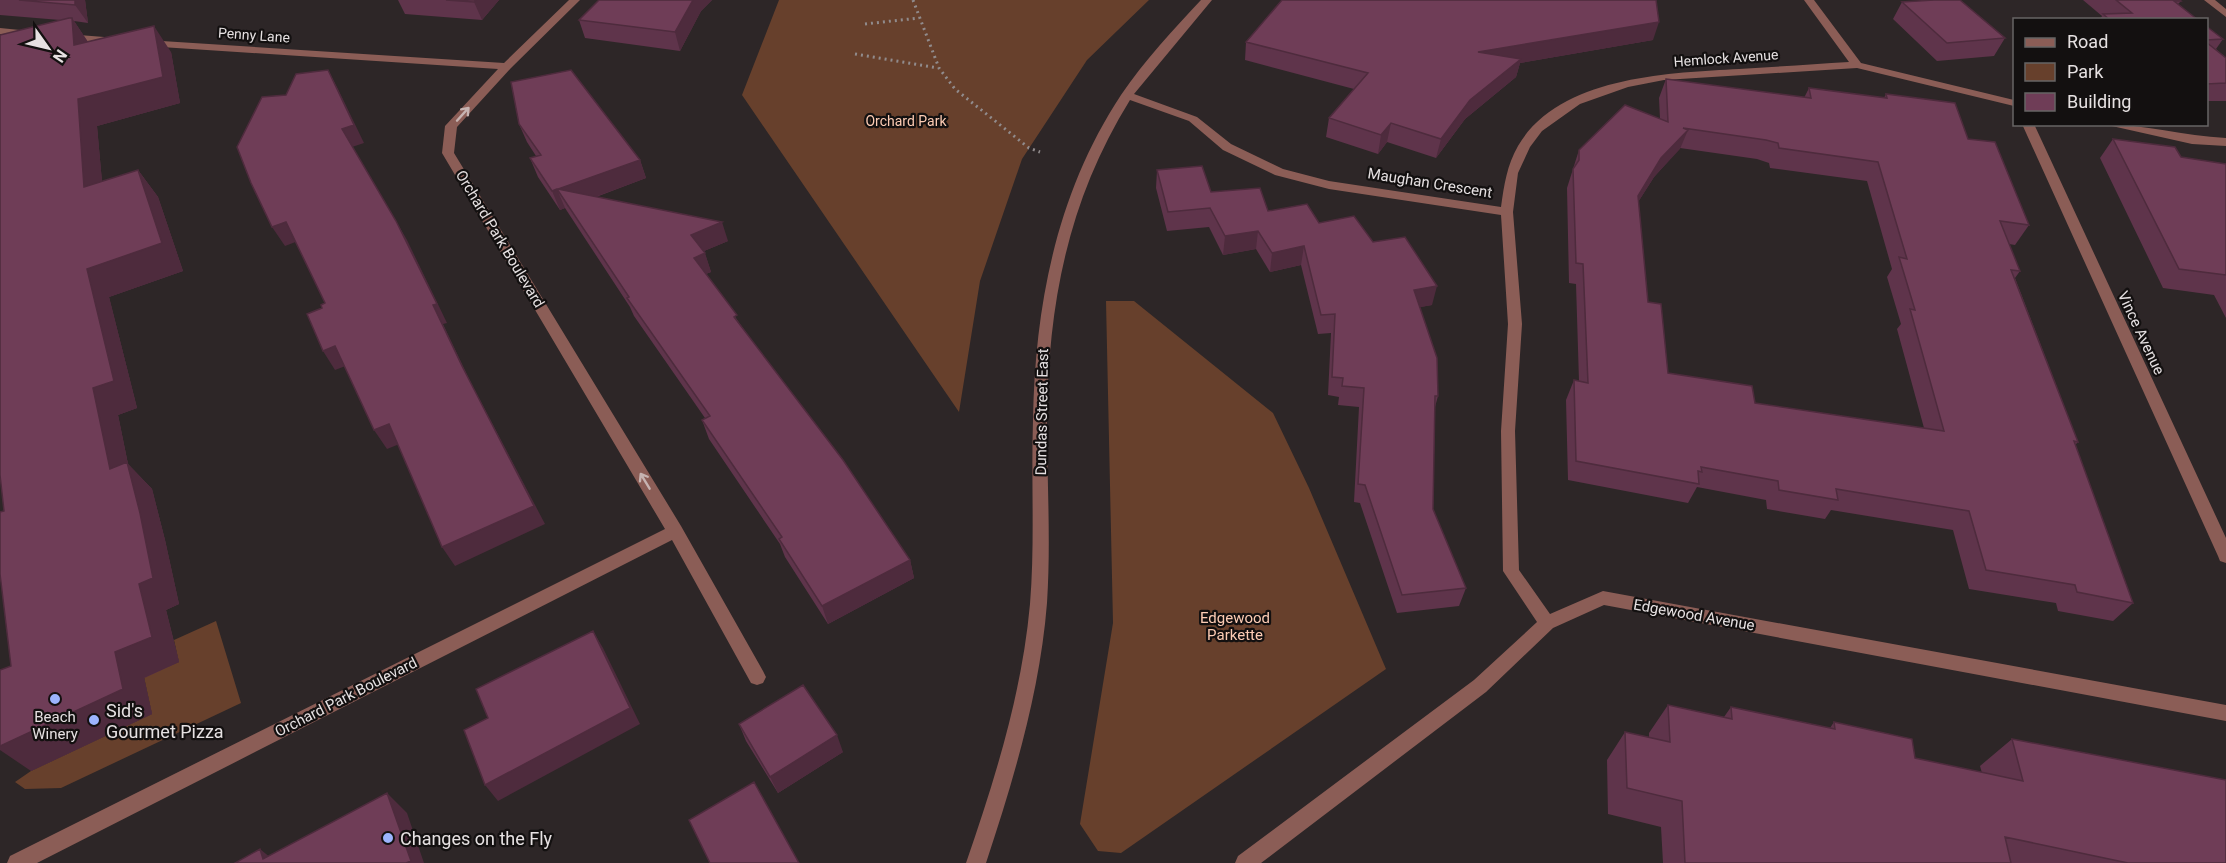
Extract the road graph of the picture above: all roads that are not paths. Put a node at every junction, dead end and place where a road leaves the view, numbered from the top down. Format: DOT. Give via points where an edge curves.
graph roads {
  1 [pos="575,0"];
  2 [pos="1207,0"];
  3 [pos="1809,0"];
  4 [pos="2209,0"];
  5 [pos="2226,14"];
  6 [pos="0,31"];
  7 [pos="1857,65"];
  8 [pos="507,66"];
  9 [pos="1127,95"];
  10 [pos="2013,103"];
  11 [pos="2029,126"];
  12 [pos="2118,126"];
  13 [pos="2226,142"];
  14 [pos="1506,212"];
  15 [pos="675,531"];
  16 [pos="2226,556"];
  17 [pos="1547,624"];
  18 [pos="757,677"];
  19 [pos="2226,713"];
  20 [pos="16,863"];
  21 [pos="976,863"];
  22 [pos="1245,863"];
  1 -- 8 [label="street, Orchard Park Boulevard"];
  2 -- 9 [label="street, Dundas Street East"];
  3 -- 7 [label="street"];
  4 -- 5 [label="street"];
  6 -- 8 [label="street, Penny Lane"];
  7 -- 10 [label="street, Hemlock Avenue"];
  7 -- 14 [label="street, Hemlock Avenue" via="1664,77 1602,91 1555,115 1524,146 1512,173"];
  15 -- 8 [label="street, Orchard Park Boulevard, one-way" via="448,153 451,126"];
  9 -- 14 [label="street, Maughan Crescent" via="1193,119 1227,147 1280,172 1329,185"];
  9 -- 21 [label="street, Dundas Street East" via="1090,161 1070,207 1056,260 1044,330 1035,625 1008,765"];
  11 -- 16 [label="street, Vince Avenue"];
  12 -- 13 [label="street" via="2192,140"];
  14 -- 17 [label="street, Maughan Crescent" via="1515,324 1508,432 1511,571"];
  15 -- 18 [label="street, Orchard Park Boulevard"];
  15 -- 20 [label="street, Orchard Park Boulevard"];
  17 -- 19 [label="street, Edgewood Avenue" via="1603,598"];
  17 -- 22 [label="street, Edgewood Avenue" via="1480,686"];
}
